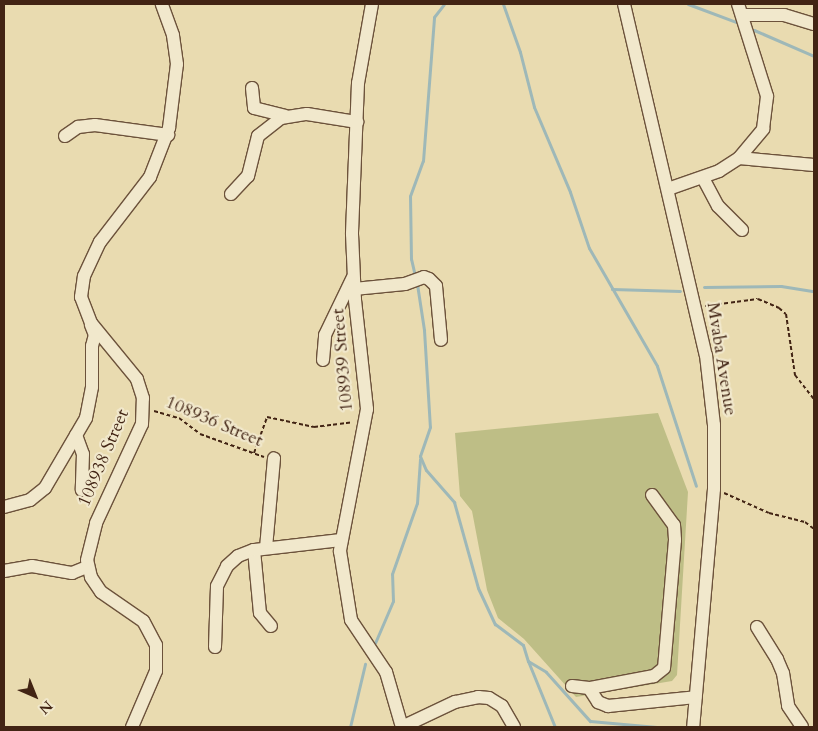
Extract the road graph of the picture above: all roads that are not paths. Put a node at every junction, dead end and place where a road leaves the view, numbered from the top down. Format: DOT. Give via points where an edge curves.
graph roads {
  1 [pos="162,4"];
  2 [pos="372,4"];
  3 [pos="624,4"];
  4 [pos="740,10"];
  5 [pos="814,24"];
  6 [pos="252,88"];
  7 [pos="285,116"];
  8 [pos="357,122"];
  9 [pos="168,135"];
  10 [pos="65,136"];
  11 [pos="739,158"];
  12 [pos="814,165"];
  13 [pos="703,178"];
  14 [pos="668,189"];
  15 [pos="232,194"];
  16 [pos="742,230"];
  17 [pos="353,283"];
  18 [pos="91,323"];
  19 [pos="441,340"];
  20 [pos="323,360"];
  21 [pos="76,435"];
  22 [pos="274,458"];
  23 [pos="82,490"];
  24 [pos="652,495"];
  25 [pos="4,507"];
  26 [pos="340,540"];
  27 [pos="260,549"];
  28 [pos="87,567"];
  29 [pos="4,572"];
  30 [pos="271,626"];
  31 [pos="757,628"];
  32 [pos="215,647"];
  33 [pos="572,686"];
  34 [pos="589,688"];
  35 [pos="696,697"];
  36 [pos="132,727"];
  37 [pos="402,727"];
  38 [pos="514,727"];
  39 [pos="693,727"];
  40 [pos="802,727"];
  1 -- 9 [label="street, 108938 Street" via="173,35 177,64"];
  2 -- 8 [label="street, 108939 Street" via="358,84"];
  3 -- 14 [label="street, Mvaba Avenue"];
  4 -- 5 [label="street"];
  4 -- 11 [label="street" via="760,68 767,106 763,129"];
  6 -- 7 [label="street" via="254,108"];
  7 -- 8 [label="street" via="307,114"];
  7 -- 15 [label="street" via="258,136 248,176"];
  8 -- 17 [label="street, 108939 Street"];
  9 -- 10 [label="street" via="95,125 78,127"];
  9 -- 18 [label="street, 108938 Street" via="150,177 100,242 86,270 81,297"];
  11 -- 12 [label="street"];
  11 -- 13 [label="street"];
  13 -- 14 [label="street"];
  13 -- 16 [label="street" via="718,206"];
  14 -- 35 [label="street, Mvaba Avenue" via="711,391 714,489"];
  17 -- 19 [label="street" via="410,281 424,277 436,286"];
  17 -- 20 [label="street" via="325,335"];
  17 -- 26 [label="street, 108939 Street" via="367,397"];
  18 -- 21 [label="street" via="95,335 91,401"];
  18 -- 28 [label="street, 108938 Street" via="137,379 144,408 142,424 96,523 89,544"];
  21 -- 23 [label="street" via="82,454"];
  21 -- 25 [label="street" via="57,471 37,495 21,504"];
  22 -- 27 [label="street"];
  24 -- 34 [label="street" via="674,525 664,668 654,676"];
  26 -- 27 [label="street"];
  26 -- 37 [label="street, 108939 Street" via="341,566 351,620 386,672"];
  27 -- 30 [label="street" via="260,613"];
  27 -- 32 [label="street" via="238,556 221,575"];
  28 -- 29 [label="street" via="72,573 32,566"];
  28 -- 36 [label="street" via="101,592 143,621 156,645 156,671"];
  31 -- 40 [label="street" via="783,673 788,706"];
  33 -- 34 [label="street"];
  34 -- 35 [label="street" via="598,702 608,706"];
  35 -- 39 [label="street, Mvaba Avenue"];
  37 -- 38 [label="street" via="455,702 478,696 502,706"];
}
